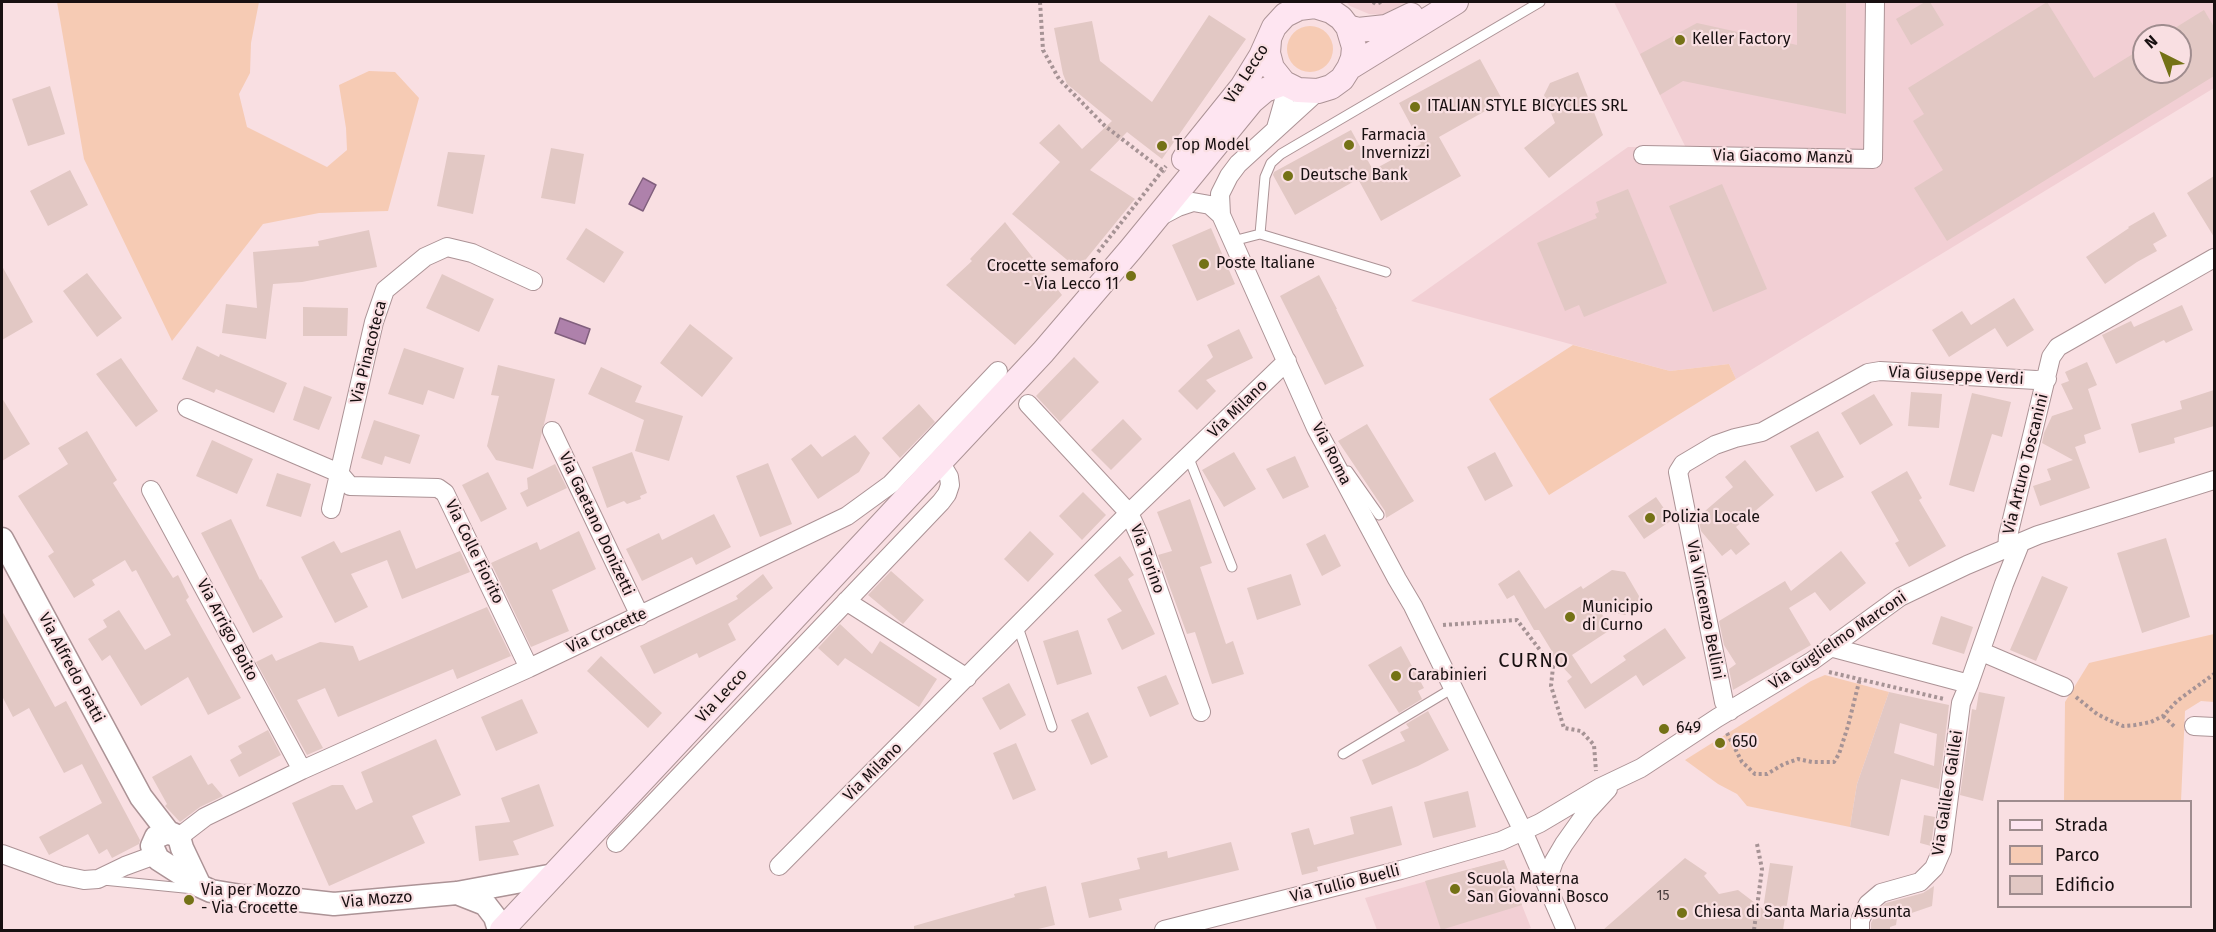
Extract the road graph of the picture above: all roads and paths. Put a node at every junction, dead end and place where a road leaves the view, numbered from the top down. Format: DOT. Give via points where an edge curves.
graph roads {
  1 [pos="1040,2"];
  2 [pos="1374,2"];
  3 [pos="1381,2"];
  4 [pos="1440,2"];
  5 [pos="1456,2"];
  6 [pos="1540,2"];
  7 [pos="1875,2"];
  8 [pos="1289,8"];
  9 [pos="1336,13"];
  10 [pos="1269,40"];
  11 [pos="1349,68"];
  12 [pos="1286,84"];
  13 [pos="1318,91"];
  14 [pos="1275,130"];
  15 [pos="1643,154"];
  16 [pos="1163,170"];
  17 [pos="1221,215"];
  18 [pos="1156,219"];
  19 [pos="1260,234"];
  20 [pos="1233,241"];
  21 [pos="2214,258"];
  22 [pos="1386,272"];
  23 [pos="533,281"];
  24 [pos="1043,351"];
  25 [pos="1287,361"];
  26 [pos="998,371"];
  27 [pos="2047,379"];
  28 [pos="1028,404"];
  29 [pos="187,408"];
  30 [pos="1316,428"];
  31 [pos="552,431"];
  32 [pos="1188,456"];
  33 [pos="940,462"];
  34 [pos="1678,472"];
  35 [pos="339,473"];
  36 [pos="2214,480"];
  37 [pos="151,490"];
  38 [pos="331,509"];
  39 [pos="1129,513"];
  40 [pos="1380,515"];
  41 [pos="2,538"];
  42 [pos="2014,546"];
  43 [pos="1232,567"];
  44 [pos="846,601"];
  45 [pos="639,616"];
  46 [pos="1018,627"];
  47 [pos="1445,636"];
  48 [pos="1830,647"];
  49 [pos="1982,652"];
  50 [pos="529,668"];
  51 [pos="1823,671"];
  52 [pos="2214,674"];
  53 [pos="967,678"];
  54 [pos="1860,678"];
  55 [pos="1969,684"];
  56 [pos="2064,687"];
  57 [pos="1453,688"];
  58 [pos="1962,703"];
  59 [pos="1730,711"];
  60 [pos="1202,712"];
  61 [pos="2194,726"];
  62 [pos="1052,727"];
  63 [pos="2214,727"];
  64 [pos="1725,730"];
  65 [pos="1343,754"];
  66 [pos="302,770"];
  67 [pos="1589,777"];
  68 [pos="1612,783"];
  69 [pos="1523,831"];
  70 [pos="616,843"];
  71 [pos="1757,844"];
  72 [pos="166,845"];
  73 [pos="2,854"];
  74 [pos="779,866"];
  75 [pos="554,875"];
  76 [pos="92,879"];
  77 [pos="1546,884"];
  78 [pos="206,888"];
  79 [pos="457,893"];
  80 [pos="501,930"];
  81 [pos="1170,930"];
  82 [pos="1566,930"];
  83 [pos="1754,930"];
  84 [pos="1860,930"];
  1 -- 16 [label="path" via="1043,50 1059,79 1105,126"];
  2 -- 3 [label="path"];
  4 -- 9 [label="main road" via="1386,27 1358,30"];
  5 -- 11 [label="main road"];
  6 -- 19 [label="lane" via="1281,154 1271,163 1265,177"];
  7 -- 15 [label="street, Via Giacomo Manzù" via="1874,159"];
  8 -- 9 [label="main road" via="1315,6"];
  8 -- 10 [label="main road"];
  9 -- 11 [label="main road" via="1354,48"];
  10 -- 12 [label="main road, Via Lecco" via="1272,68"];
  10 -- 24 [label="main road, Via Lecco" via="1242,87 1119,239"];
  11 -- 13 [label="main road" via="1342,79"];
  12 -- 13 [label="main road" via="1298,90"];
  12 -- 14 [label="street"];
  12 -- 18 [label="main road, Via Lecco" via="1265,90 1252,102"];
  13 -- 14 [label="street"];
  14 -- 17 [label="street" via="1238,164 1225,182 1219,200"];
  17 -- 18 [label="street" via="1210,205 1193,202"];
  17 -- 20 [label="street, Via Roma"];
  18 -- 24 [label="main road, Via Lecco"];
  19 -- 20 [label="lane"];
  19 -- 22 [label="lane"];
  20 -- 25 [label="street, Via Roma"];
  21 -- 27 [label="street, Via Giuseppe Verdi" via="2058,347 2051,357"];
  23 -- 35 [label="street, Via Pinacoteca" via="447,247 425,257 385,290"];
  24 -- 33 [label="main road, Via Lecco"];
  25 -- 30 [label="street, Via Roma"];
  25 -- 32 [label="street, Via Milano"];
  26 -- 45 [label="street, Via Crocette" via="891,484 847,516"];
  27 -- 34 [label="street, Via Giuseppe Verdi" via="1868,373 1762,432 1715,445 1683,464"];
  27 -- 42 [label="street, Via Arturo Toscanini" via="2008,536"];
  28 -- 39 [label="street, Via Torino"];
  29 -- 35 [label="street, Via Colle Fiorito"];
  30 -- 40 [label="lane"];
  30 -- 57 [label="street, Via Roma"];
  31 -- 45 [label="street, Via Gaetano Donizetti"];
  32 -- 39 [label="street, Via Milano"];
  32 -- 43 [label="lane"];
  33 -- 44 [label="street, Via Lecco" via="950,477 947,494"];
  33 -- 75 [label="main road, Via Lecco"];
  34 -- 59 [label="street, Via Vincenzo Bellini" via="1724,702"];
  35 -- 38 [label="street"];
  35 -- 50 [label="street, Via Colle Fiorito" via="350,486 438,488 445,493"];
  36 -- 42 [label="street, Via Guglielmo Marconi"];
  37 -- 66 [label="street, Via Arrigo Boito"];
  39 -- 46 [label="street, Via Milano"];
  39 -- 60 [label="street, Via Torino"];
  41 -- 72 [label="street, Via Alfredo Piatti"];
  42 -- 48 [label="street, Via Guglielmo Marconi" via="1900,597"];
  42 -- 49 [label="street, Via Arturo Toscanini"];
  44 -- 53 [label="street"];
  44 -- 70 [label="street, Via Lecco"];
  45 -- 50 [label="street, Via Crocette"];
  46 -- 53 [label="street, Via Milano"];
  46 -- 62 [label="lane"];
  47 -- 67 [label="path" via="1440,625 1517,620 1553,667 1551,686 1564,728 1581,731 1594,745 1596,772"];
  48 -- 55 [label="street"];
  48 -- 59 [label="street, Via Guglielmo Marconi"];
  49 -- 55 [label="street, Via Galileo Galilei"];
  49 -- 56 [label="street"];
  50 -- 66 [label="street, Via Crocette"];
  51 -- 54 [label="path"];
  52 -- 56 [label="path" via="2163,716 2136,725 2123,726 2097,714"];
  53 -- 74 [label="street, Via Milano"];
  54 -- 58 [label="path"];
  54 -- 64 [label="path" via="1834,762 1798,759 1767,774 1755,774 1742,762"];
  55 -- 58 [label="street, Via Galileo Galilei"];
  57 -- 65 [label="lane"];
  57 -- 69 [label="street, Via Roma"];
  58 -- 84 [label="street, Via Galileo Galilei" via="1942,850 1935,868 1920,882 1881,893 1868,904"];
  59 -- 68 [label="street, Via Guglielmo Marconi"];
  61 -- 63 [label="street"];
  66 -- 72 [label="street, Via Crocette" via="205,817"];
  68 -- 69 [label="street, Via Guglielmo Marconi"];
  68 -- 77 [label="street, Via Guglielmo Marconi" via="1564,844"];
  69 -- 77 [label="street, Via Roma"];
  69 -- 81 [label="street, Via Tullio Buelli" via="1401,870"];
  71 -- 83 [label="path" via="1762,869"];
  72 -- 76 [label="street"];
  72 -- 78 [label="street, Via Mozzo"];
  73 -- 76 [label="street" via="60,875"];
  75 -- 79 [label="street, Via Mozzo"];
  75 -- 80 [label="main road, Via Lecco"];
  76 -- 78 [label="lane"];
  77 -- 82 [label="street"];
  78 -- 79 [label="street, Via Mozzo" via="241,896 334,904"];
  79 -- 80 [label="street" via="484,904"];
}
